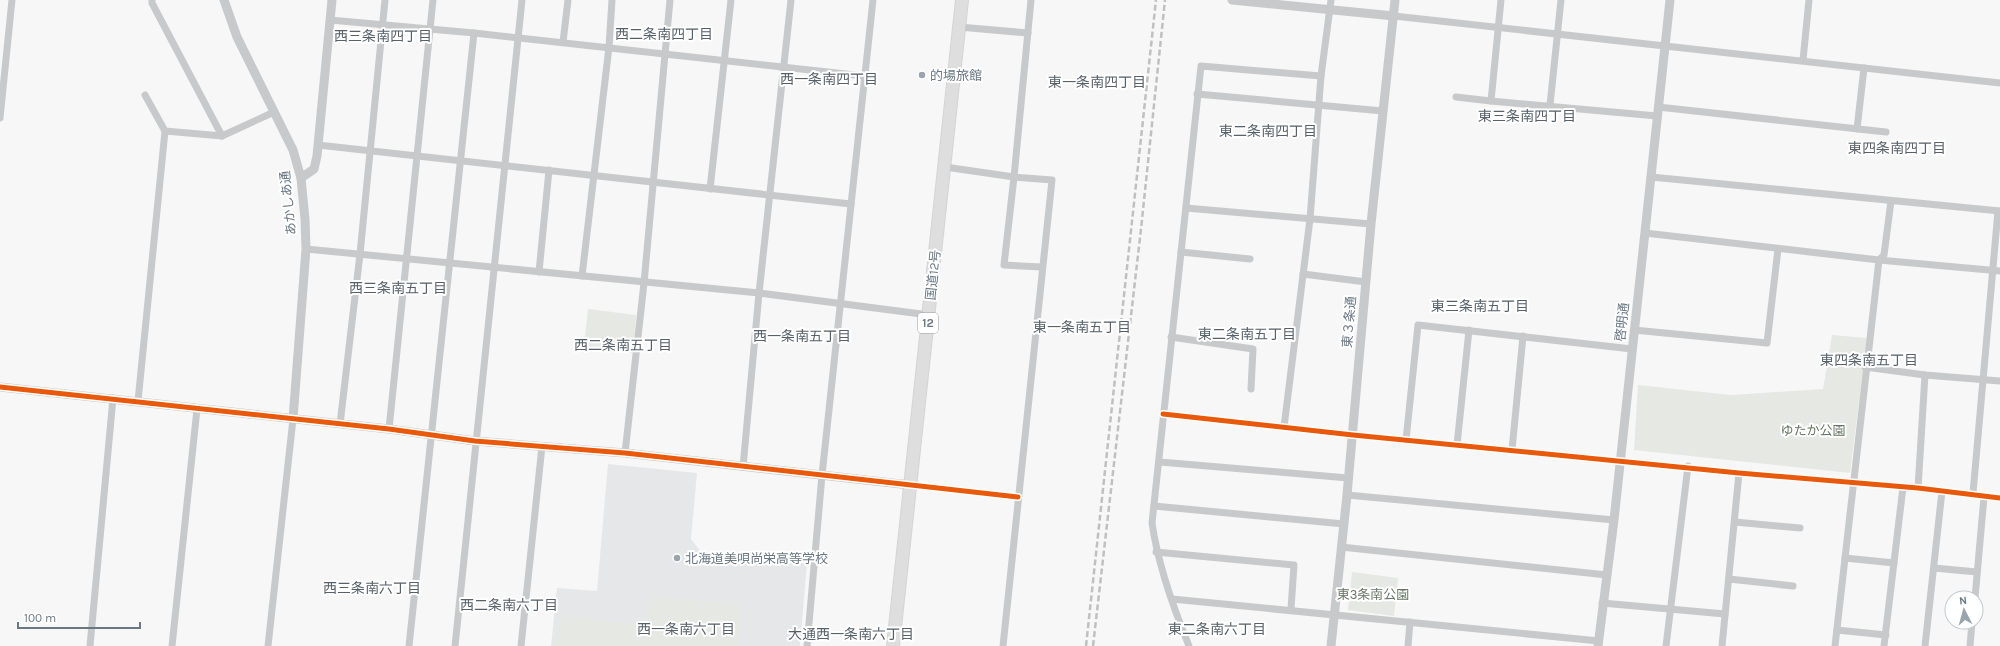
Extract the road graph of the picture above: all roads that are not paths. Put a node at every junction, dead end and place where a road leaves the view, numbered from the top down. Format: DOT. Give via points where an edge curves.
graph roads {
  1 [pos="12,0"];
  2 [pos="152,0"];
  3 [pos="224,0"];
  4 [pos="332,0"];
  5 [pos="385,0"];
  6 [pos="433,0"];
  7 [pos="522,0"];
  8 [pos="568,0"];
  9 [pos="612,0"];
  10 [pos="670,0"];
  11 [pos="730,0"];
  12 [pos="791,0"];
  13 [pos="873,0"];
  14 [pos="962,0"];
  15 [pos="1031,0"];
  16 [pos="1232,0"];
  17 [pos="1395,0"];
  18 [pos="1501,0"];
  19 [pos="1561,0"];
  20 [pos="1670,0"];
  21 [pos="1809,0"];
  22 [pos="1331,5"];
  23 [pos="1394,16"];
  24 [pos="330,20"];
  25 [pos="382,24"];
  26 [pos="959,26"];
  27 [pos="1498,27"];
  28 [pos="430,28"];
  29 [pos="474,33"];
  30 [pos="1028,33"];
  31 [pos="1557,33"];
  32 [pos="518,37"];
  33 [pos="563,42"];
  34 [pos="1665,45"];
  35 [pos="609,47"];
  36 [pos="665,54"];
  37 [pos="1803,60"];
  38 [pos="724,61"];
  39 [pos="784,68"];
  40 [pos="1864,68"];
  41 [pos="864,76"];
  42 [pos="1321,76"];
  43 [pos="2000,83"];
  44 [pos="1197,94"];
  45 [pos="145,95"];
  46 [pos="1456,97"];
  47 [pos="1491,100"];
  48 [pos="1320,105"];
  49 [pos="1550,105"];
  50 [pos="1383,110"];
  51 [pos="274,112"];
  52 [pos="1658,112"];
  53 [pos="0,118"];
  54 [pos="1856,128"];
  55 [pos="166,131"];
  56 [pos="1886,132"];
  57 [pos="222,136"];
  58 [pos="318,145"];
  59 [pos="369,150"];
  60 [pos="416,155"];
  61 [pos="460,160"];
  62 [pos="504,165"];
  63 [pos="944,167"];
  64 [pos="549,170"];
  65 [pos="594,176"];
  66 [pos="1014,177"];
  67 [pos="1651,177"];
  68 [pos="301,178"];
  69 [pos="654,183"];
  70 [pos="710,189"];
  71 [pos="770,196"];
  72 [pos="1891,201"];
  73 [pos="851,204"];
  74 [pos="1186,208"];
  75 [pos="1999,211"];
  76 [pos="1310,220"];
  77 [pos="1371,224"];
  78 [pos="1645,234"];
  79 [pos="306,249"];
  80 [pos="1778,249"];
  81 [pos="1181,252"];
  82 [pos="360,254"];
  83 [pos="406,258"];
  84 [pos="1250,259"];
  85 [pos="1879,260"];
  86 [pos="450,263"];
  87 [pos="1042,267"];
  88 [pos="494,268"];
  89 [pos="1997,270"];
  90 [pos="539,272"];
  91 [pos="1303,274"];
  92 [pos="582,276"];
  93 [pos="1366,282"];
  94 [pos="644,283"];
  95 [pos="759,293"];
  96 [pos="840,304"];
  97 [pos="929,315"];
  98 [pos="1469,330"];
  99 [pos="1634,330"];
  100 [pos="1523,336"];
  101 [pos="1171,337"];
  102 [pos="1632,349"];
  103 [pos="1865,367"];
  104 [pos="1925,375"];
  105 [pos="1984,379"];
  106 [pos="2000,381"];
  107 [pos="0,387"];
  108 [pos="1251,390"];
  109 [pos="113,398"];
  110 [pos="138,401"];
  111 [pos="197,409"];
  112 [pos="1163,414"];
  113 [pos="293,419"];
  114 [pos="340,424"];
  115 [pos="1284,427"];
  116 [pos="389,429"];
  117 [pos="432,434"];
  118 [pos="1353,435"];
  119 [pos="1406,440"];
  120 [pos="475,441"];
  121 [pos="1458,445"];
  122 [pos="542,446"];
  123 [pos="1512,450"];
  124 [pos="625,453"];
  125 [pos="1620,460"];
  126 [pos="1160,462"];
  127 [pos="1688,466"];
  128 [pos="743,467"];
  129 [pos="1740,473"];
  130 [pos="822,475"];
  131 [pos="1348,478"];
  132 [pos="1854,482"];
  133 [pos="910,485"];
  134 [pos="1903,488"];
  135 [pos="1918,488"];
  136 [pos="1942,491"];
  137 [pos="1973,494"];
  138 [pos="1347,495"];
  139 [pos="1018,497"];
  140 [pos="1984,497"];
  141 [pos="2000,498"];
  142 [pos="1154,506"];
  143 [pos="1614,520"];
  144 [pos="1735,522"];
  145 [pos="1344,524"];
  146 [pos="1800,528"];
  147 [pos="1341,547"];
  148 [pos="1156,552"];
  149 [pos="1845,558"];
  150 [pos="1894,563"];
  151 [pos="1934,568"];
  152 [pos="1977,572"];
  153 [pos="1606,575"];
  154 [pos="1729,579"];
  155 [pos="1794,586"];
  156 [pos="1976,590"];
  157 [pos="1172,599"];
  158 [pos="1602,603"];
  159 [pos="1291,609"];
  160 [pos="1669,610"];
  161 [pos="1726,614"];
  162 [pos="1334,615"];
  163 [pos="1410,622"];
  164 [pos="1837,630"];
  165 [pos="1971,630"];
  166 [pos="1886,635"];
  167 [pos="1598,643"];
  168 [pos="90,646"];
  169 [pos="172,646"];
  170 [pos="268,646"];
  171 [pos="409,646"];
  172 [pos="455,646"];
  173 [pos="521,646"];
  174 [pos="807,646"];
  175 [pos="893,646"];
  176 [pos="1003,646"];
  177 [pos="1189,646"];
  178 [pos="1331,646"];
  179 [pos="1408,646"];
  180 [pos="1666,646"];
  181 [pos="1722,646"];
  182 [pos="1835,646"];
  183 [pos="1884,646"];
  184 [pos="1925,646"];
  185 [pos="1970,646"];
  1 -- 53 [label="street"];
  2 -- 57 [label="street"];
  3 -- 51 [label="street, あかしあ通" via="237,38"];
  4 -- 24 [label="street"];
  5 -- 25 [label="street"];
  6 -- 28 [label="street"];
  7 -- 32 [label="street"];
  8 -- 33 [label="street"];
  9 -- 35 [label="street"];
  10 -- 36 [label="street"];
  11 -- 38 [label="street"];
  12 -- 39 [label="street"];
  13 -- 41 [label="street"];
  14 -- 26 [label="highway, 国道12号 / 12"];
  15 -- 30 [label="street"];
  16 -- 22 [label="street"];
  17 -- 23 [label="street, 東３条通"];
  18 -- 27 [label="street"];
  19 -- 31 [label="street"];
  20 -- 34 [label="street, 啓明通"];
  21 -- 37 [label="street"];
  22 -- 23 [label="street"];
  22 -- 42 [label="street"];
  23 -- 27 [label="street"];
  23 -- 50 [label="street, 東３条通"];
  24 -- 25 [label="street"];
  24 -- 58 [label="street"];
  25 -- 28 [label="street"];
  25 -- 59 [label="street"];
  26 -- 30 [label="street"];
  26 -- 63 [label="highway, 国道12号 / 12"];
  27 -- 31 [label="street"];
  27 -- 47 [label="street"];
  28 -- 29 [label="street"];
  28 -- 60 [label="street"];
  29 -- 32 [label="street"];
  29 -- 61 [label="street"];
  30 -- 66 [label="street"];
  31 -- 34 [label="street"];
  31 -- 49 [label="street"];
  32 -- 33 [label="street"];
  32 -- 62 [label="street"];
  33 -- 35 [label="street"];
  34 -- 37 [label="street"];
  34 -- 52 [label="street, 啓明通"];
  35 -- 36 [label="street"];
  35 -- 65 [label="street"];
  36 -- 38 [label="street"];
  36 -- 69 [label="street"];
  37 -- 40 [label="street"];
  38 -- 39 [label="street"];
  38 -- 70 [label="street"];
  39 -- 41 [label="street"];
  39 -- 71 [label="street"];
  40 -- 43 [label="street"];
  40 -- 54 [label="street"];
  41 -- 73 [label="street"];
  42 -- 44 [label="street" via="1201,66"];
  42 -- 48 [label="street"];
  44 -- 48 [label="street"];
  44 -- 74 [label="street"];
  45 -- 55 [label="street"];
  46 -- 47 [label="street"];
  47 -- 49 [label="street"];
  48 -- 50 [label="street"];
  48 -- 76 [label="street"];
  49 -- 52 [label="street"];
  50 -- 77 [label="street, 東３条通"];
  51 -- 57 [label="street"];
  51 -- 68 [label="street, あかしあ通" via="293,150"];
  52 -- 54 [label="street"];
  52 -- 67 [label="street, 啓明通"];
  54 -- 56 [label="street"];
  55 -- 57 [label="street"];
  55 -- 110 [label="street"];
  58 -- 59 [label="street"];
  58 -- 68 [label="street" via="314,169"];
  59 -- 60 [label="street"];
  59 -- 82 [label="street"];
  60 -- 61 [label="street"];
  60 -- 83 [label="street"];
  61 -- 62 [label="street"];
  61 -- 86 [label="street"];
  62 -- 64 [label="street"];
  62 -- 88 [label="street"];
  63 -- 66 [label="street"];
  63 -- 97 [label="highway, 国道12号 / 12"];
  64 -- 65 [label="street"];
  64 -- 90 [label="street"];
  65 -- 69 [label="street"];
  65 -- 92 [label="street"];
  66 -- 87 [label="street" via="1052,180"];
  66 -- 87 [label="street" via="1004,264"];
  67 -- 72 [label="street"];
  67 -- 78 [label="street, 啓明通"];
  68 -- 79 [label="street, あかしあ通"];
  69 -- 70 [label="street"];
  69 -- 94 [label="street"];
  70 -- 71 [label="street"];
  71 -- 73 [label="street"];
  71 -- 95 [label="street"];
  72 -- 75 [label="street"];
  72 -- 85 [label="street" via="1884,255"];
  73 -- 96 [label="street"];
  74 -- 76 [label="street"];
  74 -- 81 [label="street"];
  75 -- 89 [label="street"];
  76 -- 77 [label="street"];
  76 -- 91 [label="street"];
  77 -- 93 [label="street, 東３条通"];
  78 -- 80 [label="street"];
  78 -- 99 [label="street, 啓明通"];
  79 -- 82 [label="street"];
  79 -- 113 [label="street, あかしあ通"];
  80 -- 85 [label="street"];
  80 -- 99 [label="street" via="1767,343"];
  81 -- 84 [label="street"];
  81 -- 101 [label="street"];
  82 -- 83 [label="street"];
  82 -- 114 [label="street"];
  83 -- 86 [label="street"];
  83 -- 116 [label="street"];
  85 -- 89 [label="street"];
  85 -- 103 [label="street"];
  86 -- 88 [label="street"];
  86 -- 117 [label="street"];
  87 -- 139 [label="street"];
  88 -- 90 [label="street"];
  88 -- 120 [label="street"];
  89 -- 105 [label="street"];
  90 -- 92 [label="street"];
  91 -- 93 [label="street"];
  91 -- 115 [label="street"];
  92 -- 94 [label="street"];
  93 -- 118 [label="street, 東３条通"];
  94 -- 95 [label="street"];
  94 -- 124 [label="street"];
  95 -- 96 [label="street"];
  95 -- 128 [label="street"];
  96 -- 97 [label="street"];
  96 -- 130 [label="street"];
  97 -- 133 [label="highway, 国道12号 / 12"];
  98 -- 100 [label="street"];
  98 -- 119 [label="street" via="1418,325"];
  98 -- 121 [label="street"];
  99 -- 102 [label="street, 啓明通"];
  100 -- 102 [label="street"];
  100 -- 123 [label="street"];
  101 -- 108 [label="street" via="1253,348"];
  101 -- 112 [label="street"];
  102 -- 125 [label="street, 啓明通"];
  103 -- 104 [label="street"];
  103 -- 132 [label="street"];
  104 -- 105 [label="street"];
  104 -- 135 [label="street"];
  105 -- 106 [label="street"];
  105 -- 137 [label="street"];
  107 -- 109 [label="street"];
  109 -- 110 [label="street"];
  109 -- 168 [label="street"];
  110 -- 111 [label="street"];
  111 -- 113 [label="street"];
  111 -- 169 [label="street"];
  112 -- 115 [label="street"];
  112 -- 126 [label="street"];
  113 -- 114 [label="street"];
  113 -- 170 [label="street"];
  114 -- 116 [label="street"];
  115 -- 118 [label="street"];
  116 -- 117 [label="street"];
  117 -- 120 [label="street"];
  117 -- 171 [label="street"];
  118 -- 119 [label="street"];
  118 -- 131 [label="street, 東３条通"];
  119 -- 121 [label="street"];
  120 -- 122 [label="street"];
  120 -- 172 [label="street"];
  121 -- 123 [label="street"];
  122 -- 124 [label="street"];
  122 -- 173 [label="street"];
  123 -- 125 [label="street"];
  124 -- 128 [label="street"];
  125 -- 127 [label="street"];
  125 -- 143 [label="street, 啓明通"];
  126 -- 131 [label="street"];
  126 -- 142 [label="street"];
  127 -- 129 [label="street"];
  127 -- 160 [label="street"];
  128 -- 130 [label="street"];
  129 -- 132 [label="street"];
  129 -- 144 [label="street"];
  130 -- 133 [label="street"];
  130 -- 174 [label="street"];
  131 -- 138 [label="street, 東３条通"];
  132 -- 134 [label="street"];
  132 -- 149 [label="street"];
  133 -- 139 [label="street"];
  133 -- 175 [label="highway, 国道12号 / 12"];
  134 -- 135 [label="street"];
  134 -- 150 [label="street"];
  135 -- 136 [label="street"];
  136 -- 137 [label="street"];
  136 -- 151 [label="street"];
  137 -- 140 [label="street"];
  138 -- 143 [label="street"];
  138 -- 145 [label="street, 東３条通"];
  139 -- 176 [label="street"];
  140 -- 141 [label="street"];
  140 -- 152 [label="street"];
  142 -- 145 [label="street"];
  142 -- 148 [label="street" via="1152,523"];
  143 -- 153 [label="street, 啓明通"];
  144 -- 146 [label="street"];
  144 -- 154 [label="street"];
  145 -- 147 [label="street, 東３条通"];
  147 -- 153 [label="street"];
  147 -- 162 [label="street, 東３条通"];
  148 -- 157 [label="street"];
  148 -- 159 [label="street" via="1294,565"];
  149 -- 150 [label="street"];
  149 -- 164 [label="street"];
  150 -- 166 [label="street"];
  151 -- 152 [label="street"];
  151 -- 184 [label="street"];
  152 -- 156 [label="street"];
  153 -- 158 [label="street, 啓明通"];
  154 -- 155 [label="street"];
  154 -- 161 [label="street"];
  157 -- 159 [label="street"];
  157 -- 177 [label="street"];
  158 -- 160 [label="street"];
  158 -- 167 [label="street, 啓明通"];
  159 -- 162 [label="street"];
  160 -- 161 [label="street"];
  160 -- 180 [label="street"];
  161 -- 181 [label="street"];
  162 -- 163 [label="street"];
  162 -- 178 [label="street, 東３条通"];
  163 -- 167 [label="street"];
  163 -- 179 [label="street"];
  164 -- 166 [label="street"];
  164 -- 182 [label="street"];
  165 -- 185 [label="street"];
  166 -- 183 [label="street"];
}
